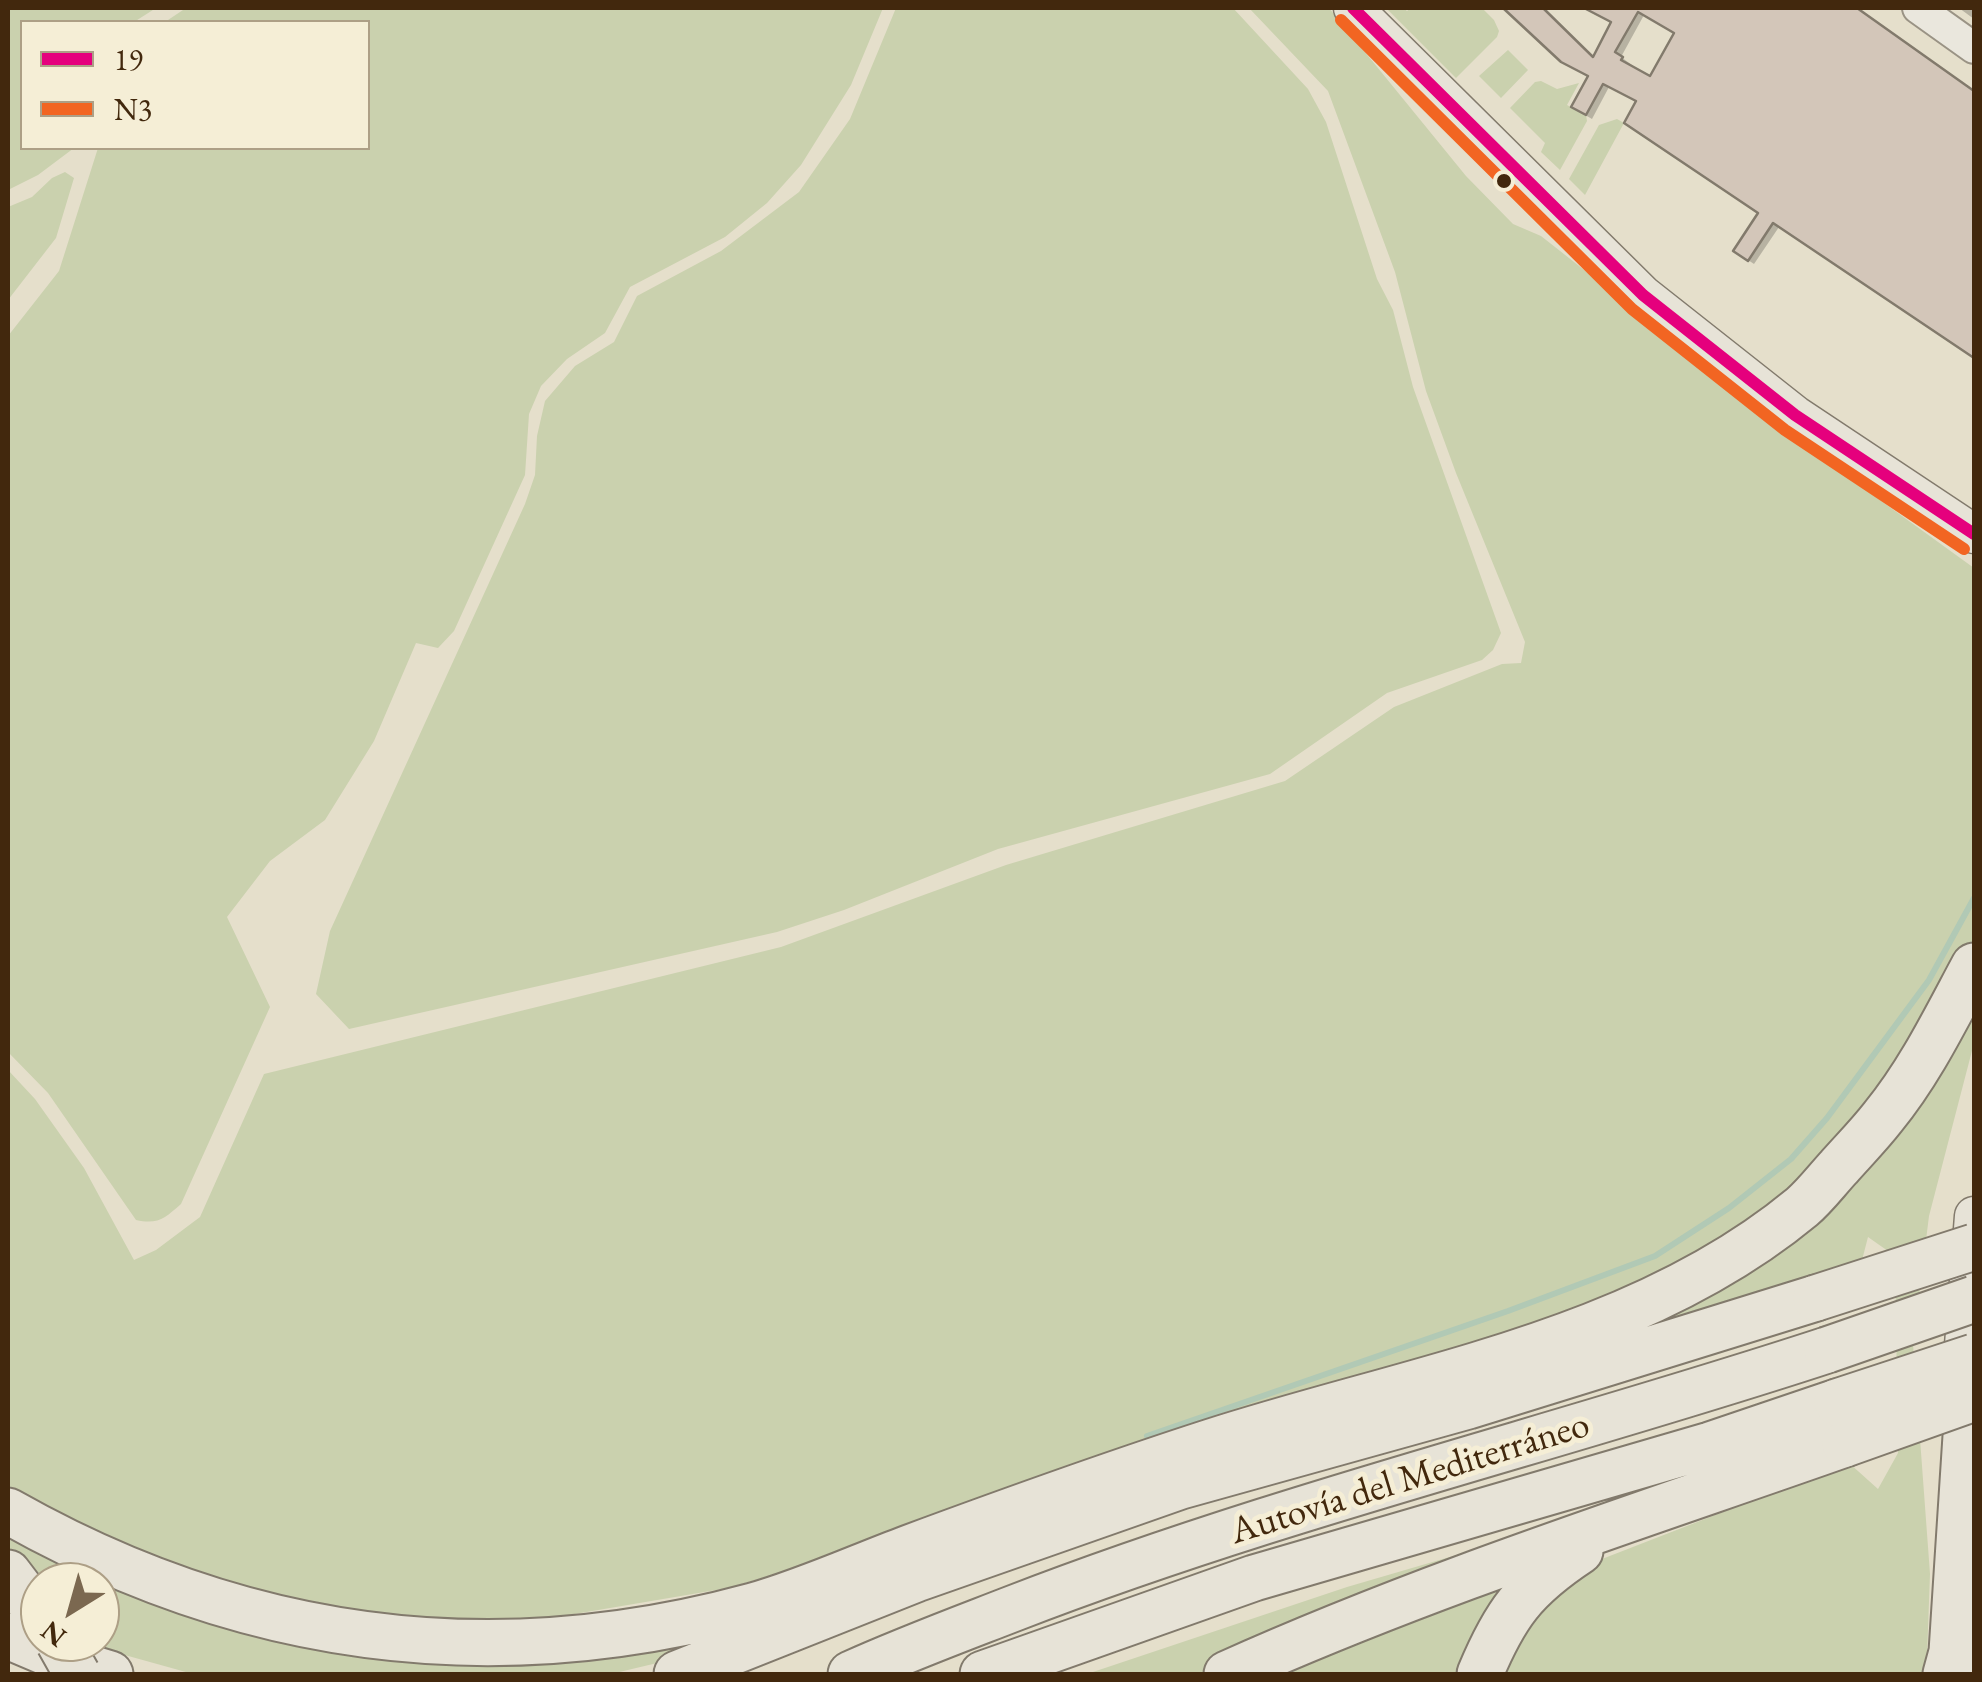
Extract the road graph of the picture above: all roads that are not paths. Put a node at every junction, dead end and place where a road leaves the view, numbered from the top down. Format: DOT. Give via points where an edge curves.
graph roads {
  1 [pos="1353,8"];
  2 [pos="1918,8"];
  3 [pos="1974,48"];
  4 [pos="1974,534"];
  5 [pos="1974,966"];
  6 [pos="1974,1216"];
  7 [pos="1974,1246"];
  8 [pos="1974,1298"];
  9 [pos="1974,1357"];
  10 [pos="1970,1417"];
  11 [pos="1841,1423"];
  12 [pos="1788,1464"];
  13 [pos="8,1511"];
  14 [pos="1010,1548"];
  15 [pos="1974,1583"];
  16 [pos="1974,1606"];
  17 [pos="8,1636"];
  18 [pos="110,1674"];
  19 [pos="676,1674"];
  20 [pos="735,1674"];
  21 [pos="851,1674"];
  22 [pos="984,1674"];
  23 [pos="1228,1674"];
  24 [pos="1480,1674"];
  25 [pos="1946,1674"];
  26 [pos="1972,1674"];
  1 -- 4 [label="main road" via="1642,295 1795,414"];
  2 -- 3 [label="street"];
  5 -- 13 [label="highway" via="1885,1116 1806,1204 1731,1260 1658,1300 1553,1340 1211,1442 756,1605 598,1639 481,1643 386,1637 222,1606"];
  6 -- 10 [label="main road" via="1963,1358"];
  7 -- 14 [label="highway, bridge" via="1468,1406 1181,1486"];
  8 -- 21 [label="highway, Autovía del Mediterráneo, bridge" via="1601,1422 1115,1569"];
  9 -- 11 [label="highway, Autovía del Mediterráneo, bridge"];
  10 -- 11 [label="highway, bridge"];
  10 -- 15 [label="main road"];
  10 -- 25 [label="highway"];
  11 -- 12 [label="highway"];
  11 -- 22 [label="highway, Autovía del Mediterráneo" via="1710,1446 1254,1578"];
  12 -- 23 [label="highway" via="1349,1622"];
  12 -- 24 [label="highway" via="1580,1551 1541,1577 1500,1625"];
  14 -- 19 [label="highway"];
  14 -- 20 [label="highway"];
  16 -- 26 [label="main road"];
  17 -- 18 [label="highway"];
}
